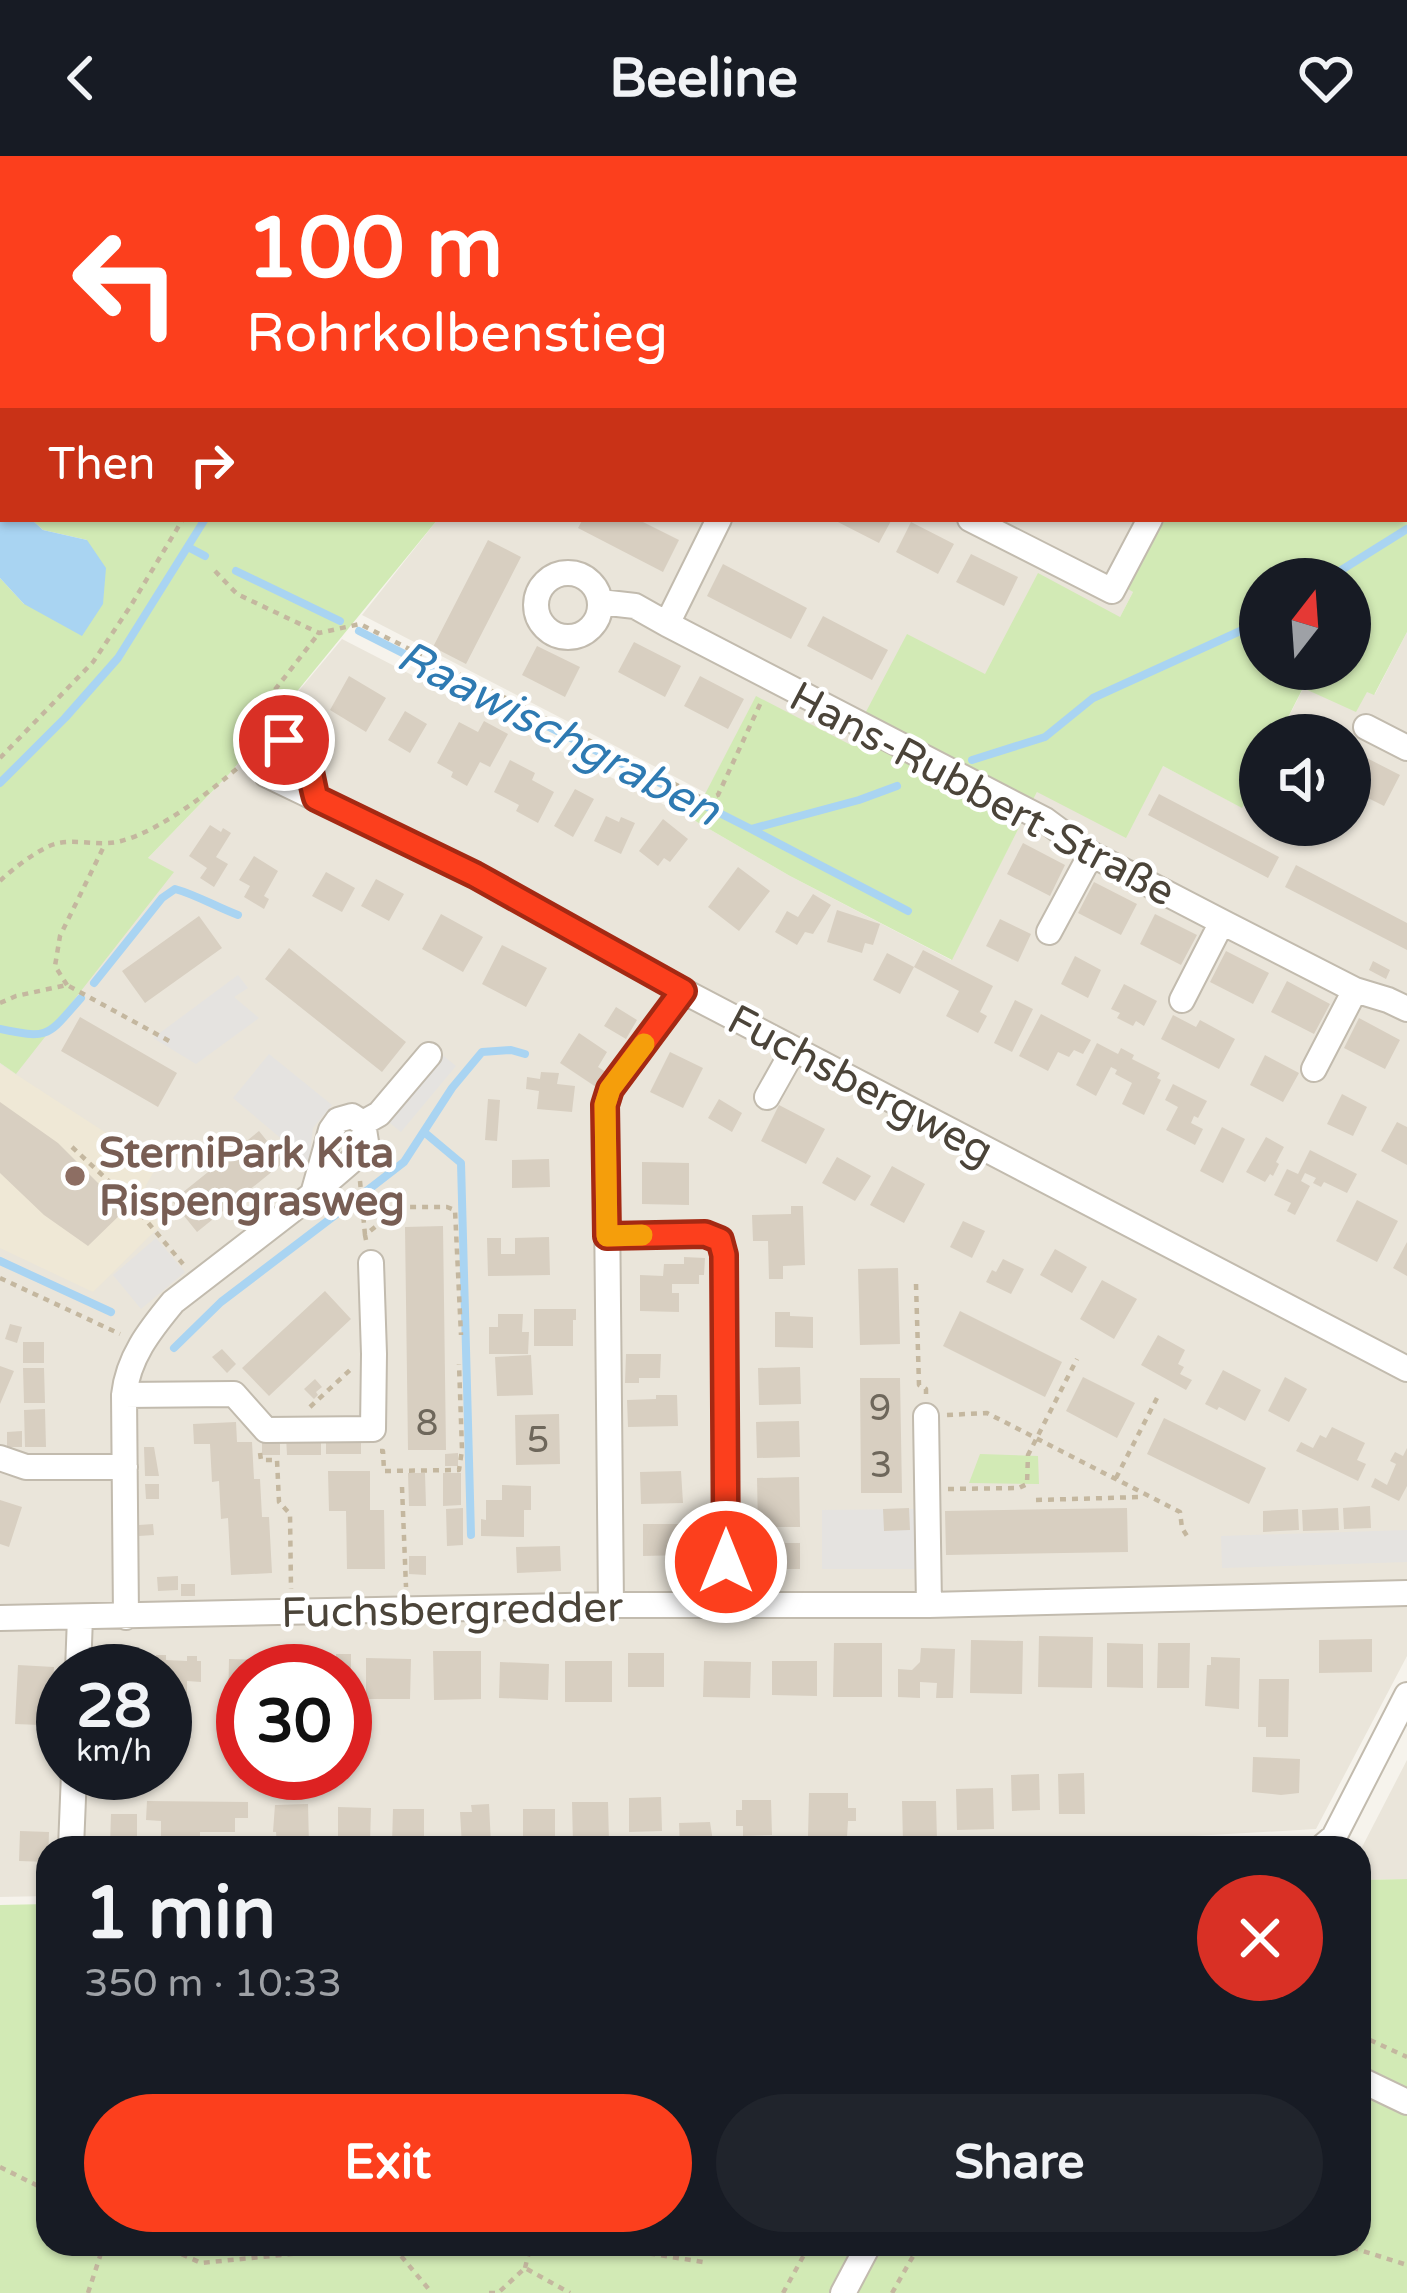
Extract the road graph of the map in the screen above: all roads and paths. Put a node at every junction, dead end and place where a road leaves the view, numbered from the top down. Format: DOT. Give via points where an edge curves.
graph roads {
  1 [pos="181,522"];
  2 [pos="718,522"];
  3 [pos="976,522"];
  4 [pos="1148,522"];
  5 [pos="215,571"];
  6 [pos="600,602"];
  7 [pos="667,624"];
  8 [pos="319,633"];
  9 [pos="772,679"];
  10 [pos="1371,730"];
  11 [pos="264,745"];
  12 [pos="1407,748"];
  13 [pos="0,758"];
  14 [pos="316,798"];
  15 [pos="105,844"];
  16 [pos="1091,854"];
  17 [pos="0,881"];
  18 [pos="1222,922"];
  19 [pos="1049,932"];
  20 [pos="67,985"];
  21 [pos="1355,990"];
  22 [pos="683,991"];
  23 [pos="1182,1000"];
  24 [pos="0,1003"];
  25 [pos="1407,1010"];
  26 [pos="171,1042"];
  27 [pos="794,1049"];
  28 [pos="429,1055"];
  29 [pos="1314,1069"];
  30 [pos="767,1097"];
  31 [pos="363,1124"];
  32 [pos="72,1147"];
  33 [pos="363,1151"];
  34 [pos="313,1194"];
  35 [pos="365,1235"];
  36 [pos="607,1236"];
  37 [pos="371,1263"];
  38 [pos="0,1277"];
  39 [pos="199,1282"];
  40 [pos="916,1284"];
  41 [pos="460,1335"];
  42 [pos="141,1344"];
  43 [pos="374,1354"];
  44 [pos="1077,1359"];
  45 [pos="459,1364"];
  46 [pos="1407,1369"];
  47 [pos="124,1395"];
  48 [pos="1157,1398"];
  49 [pos="926,1416"];
  50 [pos="257,1421"];
  51 [pos="373,1429"];
  52 [pos="291,1430"];
  53 [pos="1036,1439"];
  54 [pos="0,1458"];
  55 [pos="125,1467"];
  56 [pos="1115,1480"];
  57 [pos="402,1487"];
  58 [pos="927,1490"];
  59 [pos="1147,1497"];
  60 [pos="1036,1500"];
  61 [pos="1187,1536"];
  62 [pos="1407,1593"];
  63 [pos="611,1605"];
  64 [pos="929,1605"];
  65 [pos="726,1606"];
  66 [pos="407,1610"];
  67 [pos="292,1613"];
  68 [pos="80,1617"];
  69 [pos="126,1617"];
  70 [pos="0,1618"];
  71 [pos="79,1644"];
  72 [pos="1407,1695"];
  73 [pos="73,1800"];
  74 [pos="71,1836"];
  75 [pos="1335,1836"];
  76 [pos="1371,2040"];
  77 [pos="1406,2055"];
  78 [pos="1371,2085"];
  79 [pos="1407,2102"];
  80 [pos="0,2167"];
  81 [pos="36,2185"];
  82 [pos="1371,2254"];
  83 [pos="100,2256"];
  84 [pos="186,2256"];
  85 [pos="271,2256"];
  86 [pos="401,2256"];
  87 [pos="528,2256"];
  88 [pos="665,2256"];
  89 [pos="803,2256"];
  90 [pos="863,2256"];
  91 [pos="913,2256"];
  92 [pos="703,2262"];
  93 [pos="1407,2265"];
  94 [pos="525,2268"];
  95 [pos="88,2293"];
  96 [pos="432,2293"];
  97 [pos="489,2293"];
  98 [pos="570,2293"];
  99 [pos="783,2293"];
  100 [pos="843,2293"];
  101 [pos="892,2293"];
  1 -- 13 [label="path" via="93,662"];
  2 -- 7 [label="street"];
  3 -- 4 [label="street" via="1112,591"];
  5 -- 8 [label="path" via="237,593"];
  6 -- 7 [label="street, Hans-Rubbert-Straße" via="634,606"];
  7 -- 9 [label="street, Hans-Rubbert-Straße"];
  8 -- 9 [label="path" via="360,624 706,800 718,795"];
  8 -- 11 [label="path" via="267,700"];
  9 -- 16 [label="street, Hans-Rubbert-Straße" via="1045,820"];
  10 -- 12 [label="street"];
  11 -- 14 [label="street, Fuchsbergweg" via="267,775"];
  11 -- 14 [label="street" via="299,745"];
  11 -- 15 [label="path" via="180,812"];
  14 -- 22 [label="street, Fuchsbergweg"];
  15 -- 17 [label="path" via="54,844"];
  15 -- 20 [label="path" via="60,935 55,966"];
  16 -- 18 [label="street, Hans-Rubbert-Straße"];
  16 -- 19 [label="street"];
  18 -- 21 [label="street, Hans-Rubbert-Straße"];
  18 -- 23 [label="street"];
  20 -- 24 [label="path"];
  20 -- 26 [label="path"];
  21 -- 25 [label="street, Hans-Rubbert-Straße"];
  21 -- 29 [label="street"];
  22 -- 27 [label="street, Fuchsbergweg"];
  22 -- 36 [label="street" via="605,1105"];
  27 -- 30 [label="street"];
  27 -- 46 [label="street, Fuchsbergweg"];
  28 -- 31 [label="street"];
  31 -- 33 [label="street"];
  31 -- 34 [label="street" via="352,1116 338,1120"];
  32 -- 39 [label="path"];
  33 -- 34 [label="street"];
  33 -- 35 [label="path"];
  34 -- 39 [label="street"];
  35 -- 37 [label="path"];
  35 -- 41 [label="path" via="400,1208 454,1210"];
  36 -- 63 [label="street"];
  36 -- 65 [label="street" via="720,1240"];
  37 -- 43 [label="street"];
  38 -- 42 [label="path"];
  39 -- 42 [label="street"];
  40 -- 49 [label="path"];
  42 -- 47 [label="street"];
  43 -- 51 [label="street"];
  43 -- 52 [label="path"];
  44 -- 53 [label="path"];
  45 -- 51 [label="path" via="459,1470 384,1471"];
  47 -- 50 [label="street" via="234,1394"];
  47 -- 55 [label="street"];
  48 -- 56 [label="path"];
  49 -- 53 [label="path" via="987,1413"];
  49 -- 58 [label="street"];
  50 -- 52 [label="street" via="266,1430"];
  50 -- 67 [label="path" via="261,1460 277,1460 279,1502 290,1514"];
  51 -- 52 [label="street"];
  53 -- 56 [label="path"];
  53 -- 58 [label="path" via="1027,1484 1019,1488"];
  54 -- 55 [label="street" via="26,1467"];
  55 -- 69 [label="street"];
  56 -- 59 [label="path"];
  57 -- 66 [label="path"];
  58 -- 64 [label="street"];
  59 -- 60 [label="path"];
  59 -- 61 [label="path" via="1180,1512"];
  62 -- 64 [label="street, Fuchsbergredder"];
  63 -- 65 [label="street, Fuchsbergredder"];
  63 -- 66 [label="street, Fuchsbergredder"];
  64 -- 65 [label="street, Fuchsbergredder"];
  66 -- 67 [label="street, Fuchsbergredder"];
  67 -- 69 [label="street, Fuchsbergredder"];
  68 -- 69 [label="street, Fuchsbergredder"];
  68 -- 70 [label="street, Fuchsbergredder"];
  68 -- 71 [label="street"];
  72 -- 75 [label="street"];
  73 -- 74 [label="street"];
  76 -- 77 [label="path"];
  78 -- 79 [label="street"];
  80 -- 81 [label="path"];
  82 -- 93 [label="path"];
  83 -- 95 [label="path"];
  84 -- 85 [label="path" via="201,2263"];
  86 -- 96 [label="path"];
  87 -- 94 [label="path"];
  88 -- 92 [label="path"];
  89 -- 99 [label="path"];
  90 -- 100 [label="street"];
  91 -- 101 [label="path"];
  94 -- 97 [label="path"];
  94 -- 98 [label="path"];
}
